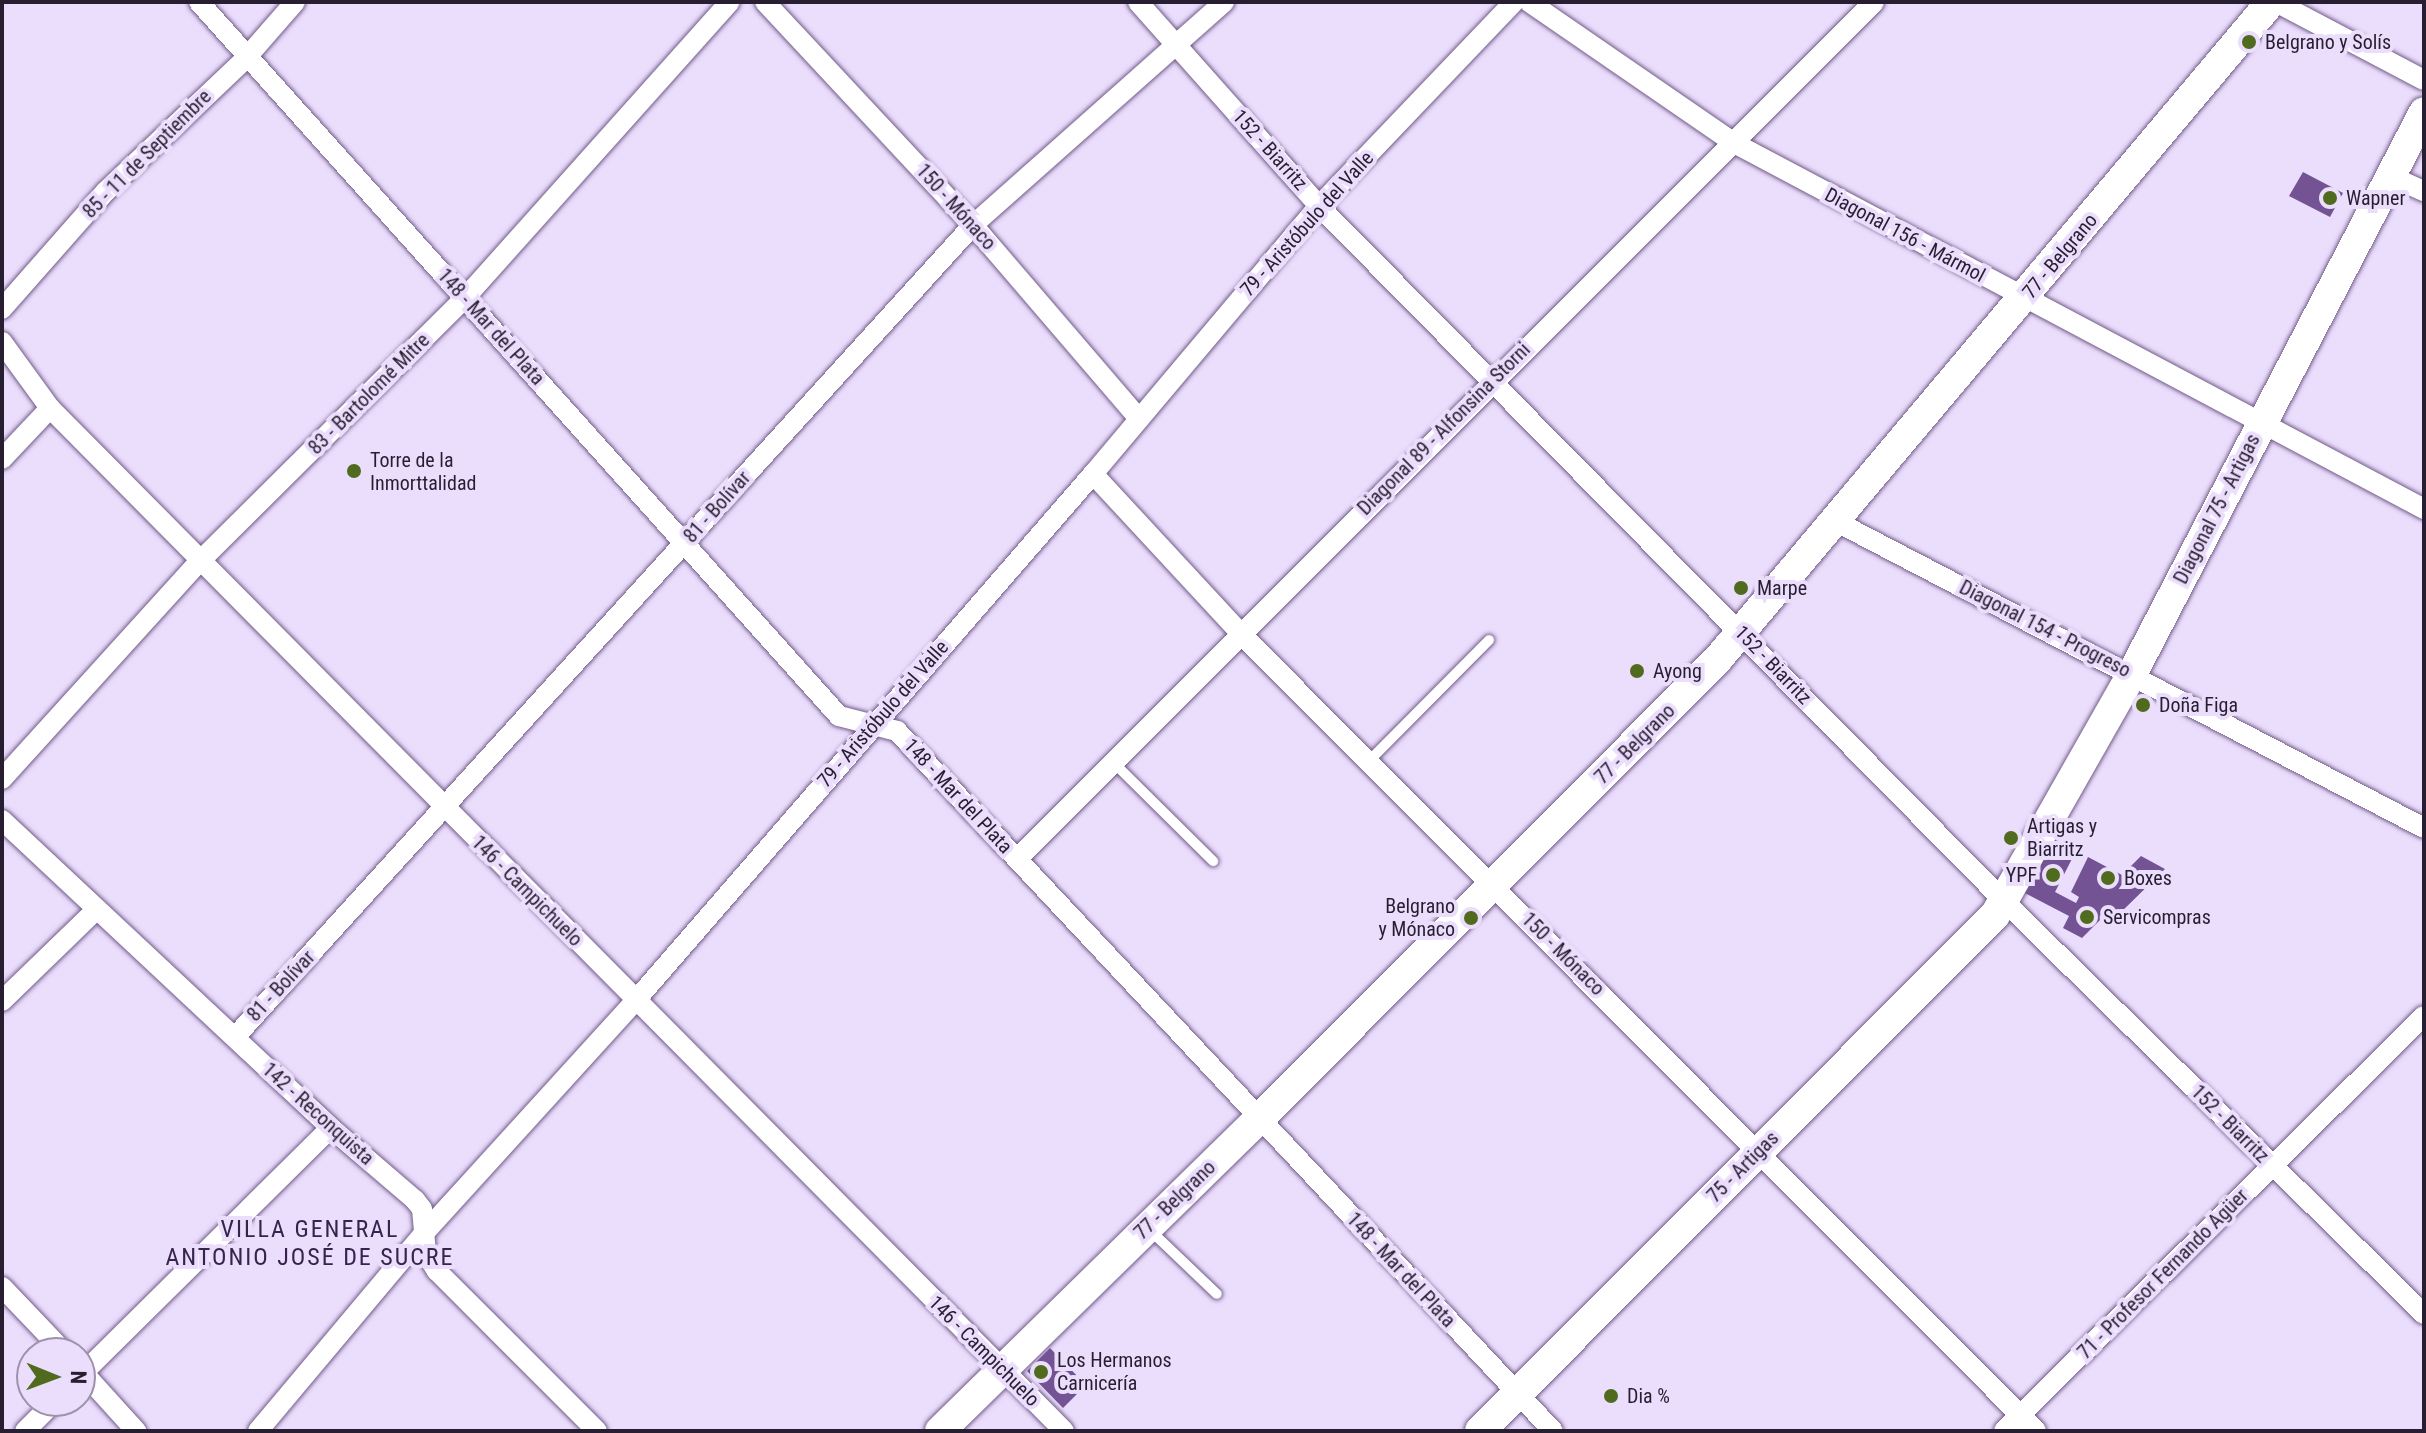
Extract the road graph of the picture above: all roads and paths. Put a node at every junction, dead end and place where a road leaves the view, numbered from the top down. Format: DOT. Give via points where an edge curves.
graph roads {
  1 [pos="199,2"];
  2 [pos="295,2"];
  3 [pos="730,2"];
  4 [pos="765,2"];
  5 [pos="1138,2"];
  6 [pos="1224,2"];
  7 [pos="1514,2"];
  8 [pos="1529,2"];
  9 [pos="1874,2"];
  10 [pos="2273,2"];
  11 [pos="1176,45"];
  12 [pos="247,57"];
  13 [pos="2424,80"];
  14 [pos="2424,112"];
  15 [pos="1734,143"];
  16 [pos="2390,176"];
  17 [pos="2424,191"];
  18 [pos="1319,206"];
  19 [pos="973,225"];
  20 [pos="465,298"];
  21 [pos="2024,299"];
  22 [pos="2,309"];
  23 [pos="2,342"];
  24 [pos="1493,380"];
  25 [pos="50,408"];
  26 [pos="1139,419"];
  27 [pos="2260,425"];
  28 [pos="2,459"];
  29 [pos="1093,474"];
  30 [pos="2424,509"];
  31 [pos="1835,521"];
  32 [pos="684,543"];
  33 [pos="200,561"];
  34 [pos="1240,633"];
  35 [pos="1742,633"];
  36 [pos="1489,640"];
  37 [pos="2132,674"];
  38 [pos="873,725"];
  39 [pos="1370,760"];
  40 [pos="1113,762"];
  41 [pos="2,779"];
  42 [pos="445,809"];
  43 [pos="2,820"];
  44 [pos="2424,828"];
  45 [pos="1017,859"];
  46 [pos="1213,861"];
  47 [pos="1494,886"];
  48 [pos="2004,901"];
  49 [pos="97,909"];
  50 [pos="636,1000"];
  51 [pos="2,1001"];
  52 [pos="2424,1016"];
  53 [pos="235,1037"];
  54 [pos="1260,1118"];
  55 [pos="331,1128"];
  56 [pos="1759,1151"];
  57 [pos="2273,1166"];
  58 [pos="1146,1227"];
  59 [pos="425,1232"];
  60 [pos="2,1287"];
  61 [pos="1217,1294"];
  62 [pos="2424,1314"];
  63 [pos="50,1337"];
  64 [pos="96,1358"];
  65 [pos="1001,1369"];
  66 [pos="96,1389"];
  67 [pos="1517,1395"];
  68 [pos="2020,1415"];
  69 [pos="136,1431"];
  70 [pos="258,1431"];
  71 [pos="597,1431"];
  72 [pos="940,1431"];
  73 [pos="1064,1431"];
  74 [pos="1480,1431"];
  75 [pos="1553,1431"];
  76 [pos="2004,1431"];
  77 [pos="2036,1431"];
  1 -- 12 [label="street, 148 - Mar del Plata"];
  2 -- 12 [label="street, 85 - 11 de Septiembre"];
  3 -- 20 [label="street, 83 - Bartolomé Mitre"];
  4 -- 19 [label="street, 150 - Mónaco"];
  5 -- 11 [label="street, 152 - Biarritz"];
  6 -- 11 [label="street, 81 - Bolívar"];
  7 -- 18 [label="street, 79 - Aristóbulo del Valle"];
  8 -- 15 [label="street, Diagonal 156 - Mármol"];
  9 -- 15 [label="street, Diagonal 89 - Alfonsina Storni"];
  10 -- 13 [label="street"];
  10 -- 21 [label="street, 77 - Belgrano"];
  11 -- 18 [label="street, 152 - Biarritz"];
  11 -- 19 [label="street, 81 - Bolívar"];
  12 -- 20 [label="street, 148 - Mar del Plata"];
  12 -- 22 [label="street, 85 - 11 de Septiembre" via="106,191"];
  14 -- 16 [label="street, Diagonal 75 - Artigas"];
  15 -- 21 [label="street, Diagonal 156 - Mármol"];
  15 -- 24 [label="street, Diagonal 89 - Alfonsina Storni"];
  16 -- 17 [label="street"];
  16 -- 27 [label="street, Diagonal 75 - Artigas"];
  18 -- 24 [label="street, 152 - Biarritz"];
  18 -- 26 [label="street, 79 - Aristóbulo del Valle"];
  19 -- 26 [label="street, 150 - Mónaco"];
  19 -- 32 [label="street, 81 - Bolívar"];
  20 -- 32 [label="street, 148 - Mar del Plata"];
  20 -- 33 [label="street, 83 - Bartolomé Mitre"];
  21 -- 27 [label="street, Diagonal 156 - Mármol"];
  21 -- 31 [label="street, 77 - Belgrano"];
  23 -- 25 [label="street, 146 - Campichuelo"];
  24 -- 34 [label="street, Diagonal 89 - Alfonsina Storni"];
  24 -- 35 [label="street, 152 - Biarritz"];
  25 -- 28 [label="street"];
  25 -- 33 [label="street, 146 - Campichuelo"];
  26 -- 29 [label="street, 79 - Aristóbulo del Valle"];
  27 -- 30 [label="street, Diagonal 156 - Mármol"];
  27 -- 37 [label="street, Diagonal 75 - Artigas"];
  29 -- 34 [label="street, 150 - Mónaco"];
  29 -- 38 [label="street, 79 - Aristóbulo del Valle"];
  31 -- 35 [label="street, 77 - Belgrano"];
  31 -- 37 [label="street, Diagonal 154 - Progreso"];
  32 -- 38 [label="street, 148 - Mar del Plata" via="839,716"];
  32 -- 42 [label="street, 81 - Bolívar"];
  33 -- 41 [label="street, 83 - Bartolomé Mitre"];
  33 -- 42 [label="street, 146 - Campichuelo"];
  34 -- 39 [label="street, 150 - Mónaco"];
  34 -- 40 [label="street, Diagonal 89 - Alfonsina Storni"];
  35 -- 47 [label="street, 77 - Belgrano"];
  35 -- 48 [label="street, 152 - Biarritz"];
  36 -- 39 [label="lane"];
  37 -- 44 [label="street, Diagonal 154 - Progreso"];
  37 -- 48 [label="street, Diagonal 75 - Artigas"];
  38 -- 45 [label="street, 148 - Mar del Plata" via="897,731"];
  38 -- 50 [label="street, 79 - Aristóbulo del Valle"];
  39 -- 47 [label="street, 150 - Mónaco"];
  40 -- 45 [label="street, Diagonal 89 - Alfonsina Storni"];
  40 -- 46 [label="lane"];
  42 -- 50 [label="street, 146 - Campichuelo"];
  42 -- 53 [label="street, 81 - Bolívar"];
  43 -- 49 [label="street, 142 - Reconquista"];
  45 -- 54 [label="street, 148 - Mar del Plata"];
  47 -- 54 [label="street, 77 - Belgrano"];
  47 -- 56 [label="street, 150 - Mónaco"];
  48 -- 56 [label="street, 75 - Artigas"];
  48 -- 57 [label="street, 152 - Biarritz"];
  49 -- 51 [label="street"];
  49 -- 53 [label="street, 142 - Reconquista"];
  50 -- 59 [label="street, 79 - Aristóbulo del Valle"];
  50 -- 65 [label="street, 146 - Campichuelo"];
  52 -- 57 [label="street, 71 - Profesor Fernando Agüer"];
  53 -- 55 [label="street, 142 - Reconquista"];
  54 -- 58 [label="street, 77 - Belgrano"];
  54 -- 67 [label="street, 148 - Mar del Plata"];
  55 -- 59 [label="street, 142 - Reconquista" via="415,1200"];
  55 -- 64 [label="street"];
  56 -- 67 [label="street, 75 - Artigas"];
  56 -- 68 [label="street, 150 - Mónaco"];
  57 -- 62 [label="street, 152 - Biarritz"];
  57 -- 68 [label="street, 71 - Profesor Fernando Agüer"];
  58 -- 61 [label="lane"];
  58 -- 65 [label="street, 77 - Belgrano"];
  59 -- 70 [label="street, 79 - Aristóbulo del Valle"];
  59 -- 71 [label="street, 142 - Reconquista" via="426,1253 437,1271"];
  60 -- 63 [label="street"];
  65 -- 72 [label="street, 77 - Belgrano"];
  65 -- 73 [label="street, 146 - Campichuelo"];
  66 -- 69 [label="street"];
  67 -- 74 [label="street, 75 - Artigas"];
  67 -- 75 [label="street, 148 - Mar del Plata"];
  68 -- 76 [label="street, 71 - Profesor Fernando Agüer"];
  68 -- 77 [label="street, 150 - Mónaco"];
}
